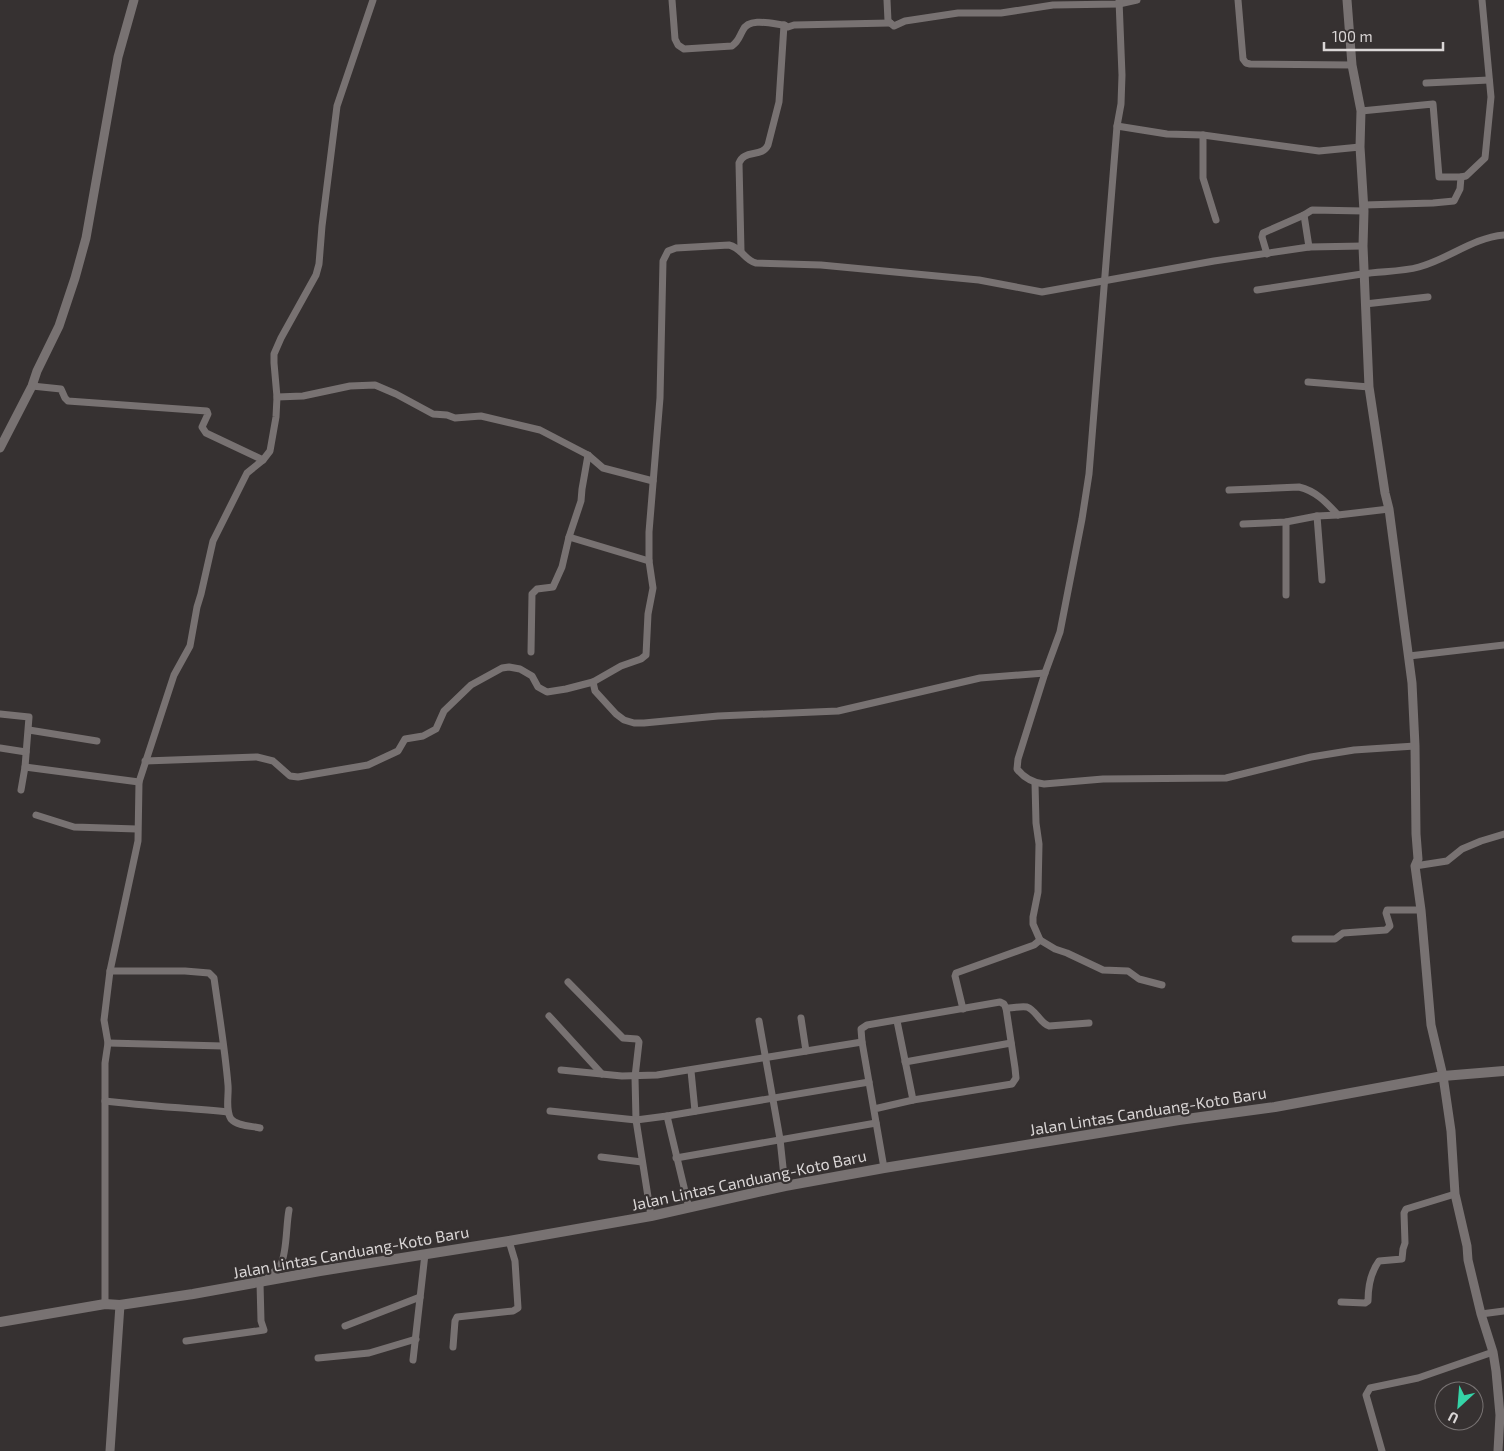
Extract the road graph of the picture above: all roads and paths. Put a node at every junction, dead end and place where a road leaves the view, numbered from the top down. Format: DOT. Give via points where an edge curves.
graph roads {
  1 [pos="134,0"];
  2 [pos="373,0"];
  3 [pos="672,0"];
  4 [pos="887,0"];
  5 [pos="1137,0"];
  6 [pos="1238,0"];
  7 [pos="1348,0"];
  8 [pos="1482,0"];
  9 [pos="1119,2"];
  10 [pos="890,23"];
  11 [pos="784,25"];
  12 [pos="1352,65"];
  13 [pos="1490,80"];
  14 [pos="1426,83"];
  15 [pos="1361,111"];
  16 [pos="1117,126"];
  17 [pos="1203,135"];
  18 [pos="1360,147"];
  19 [pos="1461,177"];
  20 [pos="1364,208"];
  21 [pos="1304,215"];
  22 [pos="1216,220"];
  23 [pos="1504,235"];
  24 [pos="1363,246"];
  25 [pos="1309,247"];
  26 [pos="741,251"];
  27 [pos="1267,254"];
  28 [pos="1365,274"];
  29 [pos="1104,282"];
  30 [pos="1257,290"];
  31 [pos="1428,296"];
  32 [pos="1365,304"];
  33 [pos="1308,382"];
  34 [pos="32,386"];
  35 [pos="1369,387"];
  36 [pos="277,397"];
  37 [pos="0,448"];
  38 [pos="588,455"];
  39 [pos="263,460"];
  40 [pos="653,481"];
  41 [pos="1229,490"];
  42 [pos="1389,509"];
  43 [pos="1338,515"];
  44 [pos="1318,516"];
  45 [pos="1286,522"];
  46 [pos="1243,524"];
  47 [pos="569,537"];
  48 [pos="649,560"];
  49 [pos="1322,580"];
  50 [pos="1286,595"];
  51 [pos="1504,645"];
  52 [pos="531,652"];
  53 [pos="1409,656"];
  54 [pos="1045,673"];
  55 [pos="593,682"];
  56 [pos="0,714"];
  57 [pos="29,730"];
  58 [pos="97,741"];
  59 [pos="1415,746"];
  60 [pos="0,748"];
  61 [pos="26,752"];
  62 [pos="146,761"];
  63 [pos="25,767"];
  64 [pos="139,782"];
  65 [pos="1036,783"];
  66 [pos="21,790"];
  67 [pos="36,815"];
  68 [pos="137,829"];
  69 [pos="1504,834"];
  70 [pos="1415,866"];
  71 [pos="1421,910"];
  72 [pos="1295,939"];
  73 [pos="1040,940"];
  74 [pos="110,971"];
  75 [pos="568,982"];
  76 [pos="1162,985"];
  77 [pos="1006,1008"];
  78 [pos="963,1009"];
  79 [pos="550,1016"];
  80 [pos="801,1018"];
  81 [pos="760,1021"];
  82 [pos="897,1021"];
  83 [pos="1089,1023"];
  84 [pos="862,1042"];
  85 [pos="108,1043"];
  86 [pos="1010,1043"];
  87 [pos="222,1046"];
  88 [pos="806,1051"];
  89 [pos="765,1059"];
  90 [pos="905,1062"];
  91 [pos="561,1070"];
  92 [pos="691,1071"];
  93 [pos="1504,1071"];
  94 [pos="602,1074"];
  95 [pos="1443,1076"];
  96 [pos="636,1077"];
  97 [pos="869,1082"];
  98 [pos="772,1098"];
  99 [pos="913,1100"];
  100 [pos="105,1101"];
  101 [pos="874,1109"];
  102 [pos="550,1111"];
  103 [pos="695,1111"];
  104 [pos="228,1112"];
  105 [pos="668,1116"];
  106 [pos="636,1120"];
  107 [pos="876,1123"];
  108 [pos="260,1128"];
  109 [pos="780,1139"];
  110 [pos="601,1157"];
  111 [pos="676,1158"];
  112 [pos="642,1162"];
  113 [pos="884,1168"];
  114 [pos="785,1186"];
  115 [pos="1455,1194"];
  116 [pos="689,1208"];
  117 [pos="289,1210"];
  118 [pos="651,1216"];
  119 [pos="509,1241"];
  120 [pos="425,1254"];
  121 [pos="262,1282"];
  122 [pos="420,1297"];
  123 [pos="1342,1302"];
  124 [pos="105,1304"];
  125 [pos="120,1306"];
  126 [pos="1504,1311"];
  127 [pos="1481,1314"];
  128 [pos="0,1322"];
  129 [pos="345,1326"];
  130 [pos="416,1339"];
  131 [pos="186,1341"];
  132 [pos="454,1347"];
  133 [pos="1493,1352"];
  134 [pos="318,1358"];
  135 [pos="414,1360"];
  136 [pos="1501,1382"];
  137 [pos="110,1451"];
  138 [pos="1382,1451"];
  139 [pos="1498,1451"];
  1 -- 34 [label="street" via="118,57 84,246 59,326"];
  2 -- 36 [label="street" via="337,106 316,275 274,354"];
  3 -- 11 [label="street" via="675,39 684,49 732,46 738,42 743,28 753,22"];
  4 -- 10 [label="street"];
  5 -- 9 [label="street"];
  6 -- 12 [label="street" via="1246,63"];
  7 -- 12 [label="street"];
  8 -- 13 [label="street"];
  9 -- 10 [label="street" via="1053,5 1001,13 958,13 905,21 894,26"];
  9 -- 16 [label="street" via="1122,76"];
  10 -- 11 [label="street"];
  11 -- 26 [label="street" via="779,102 768,145 762,152 741,157 739,163"];
  12 -- 15 [label="street"];
  13 -- 14 [label="street"];
  13 -- 19 [label="street" via="1484,158"];
  15 -- 18 [label="street"];
  15 -- 19 [label="street" via="1433,104 1439,177"];
  16 -- 17 [label="street" via="1167,134"];
  16 -- 29 [label="street"];
  17 -- 18 [label="street" via="1319,151"];
  17 -- 22 [label="street" via="1203,178"];
  18 -- 20 [label="street"];
  19 -- 20 [label="street" via="1454,201"];
  20 -- 21 [label="street" via="1312,210"];
  20 -- 24 [label="street"];
  21 -- 25 [label="street"];
  21 -- 27 [label="street" via="1263,233"];
  23 -- 28 [label="street" via="1490,236 1417,268"];
  24 -- 25 [label="street"];
  24 -- 28 [label="street"];
  25 -- 27 [label="street"];
  26 -- 29 [label="street" via="748,261 756,263 821,265 969,279 1042,292"];
  26 -- 40 [label="street" via="729,245 676,248 668,252 663,261 660,398"];
  27 -- 29 [label="street"];
  28 -- 30 [label="street"];
  28 -- 32 [label="street"];
  29 -- 54 [label="street" via="1087,483 1060,632"];
  31 -- 32 [label="street"];
  32 -- 35 [label="street"];
  33 -- 35 [label="street"];
  34 -- 37 [label="street"];
  34 -- 39 [label="street" via="60,389 68,401 207,411 202,427 206,433"];
  35 -- 42 [label="street"];
  36 -- 38 [label="street" via="302,396 350,386 375,386 433,414 455,418 481,416 540,430"];
  36 -- 39 [label="street" via="271,445"];
  38 -- 40 [label="street" via="603,468"];
  38 -- 47 [label="street" via="581,501"];
  39 -- 62 [label="street" via="247,472 213,541 190,646 174,675"];
  40 -- 48 [label="street"];
  41 -- 43 [label="street" via="1299,487 1324,500"];
  42 -- 43 [label="street"];
  42 -- 53 [label="street"];
  43 -- 44 [label="street"];
  44 -- 45 [label="street"];
  44 -- 49 [label="street"];
  45 -- 46 [label="street"];
  45 -- 50 [label="street"];
  47 -- 48 [label="street"];
  47 -- 52 [label="street" via="556,584 537,589 532,594"];
  48 -- 55 [label="street" via="653,588 646,654"];
  51 -- 53 [label="street"];
  53 -- 59 [label="street"];
  54 -- 55 [label="street" via="980,678 838,711 644,723 624,720 616,714 595,691"];
  54 -- 65 [label="street" via="1017,769"];
  55 -- 62 [label="street" via="547,692 520,669 502,668 471,685 444,711 436,729 423,736 405,739 398,750 368,765 298,777 290,776 273,761 257,757"];
  56 -- 57 [label="street" via="29,718"];
  57 -- 58 [label="street"];
  57 -- 61 [label="street"];
  59 -- 65 [label="street" via="1312,756 1226,778"];
  59 -- 70 [label="street" via="1418,859"];
  60 -- 61 [label="street"];
  61 -- 63 [label="street"];
  62 -- 64 [label="street"];
  63 -- 64 [label="street"];
  63 -- 66 [label="street"];
  64 -- 68 [label="street"];
  65 -- 73 [label="street" via="1038,892 1033,924"];
  67 -- 68 [label="street" via="74,827"];
  68 -- 74 [label="street" via="138,841"];
  69 -- 70 [label="street" via="1468,846 1447,860"];
  70 -- 71 [label="street"];
  71 -- 72 [label="street" via="1387,910 1390,926 1386,930 1343,933 1335,939"];
  71 -- 95 [label="street" via="1431,1025"];
  73 -- 76 [label="street" via="1103,970 1128,971 1139,979"];
  73 -- 78 [label="street" via="956,973"];
  74 -- 85 [label="street" via="104,1020"];
  74 -- 87 [label="street" via="210,973 214,978"];
  75 -- 96 [label="street" via="623,1038 638,1039"];
  77 -- 78 [label="street" via="1000,1002"];
  77 -- 83 [label="street" via="1030,1008 1049,1026"];
  77 -- 86 [label="street"];
  78 -- 82 [label="street"];
  79 -- 94 [label="street"];
  80 -- 88 [label="street"];
  81 -- 89 [label="street"];
  82 -- 84 [label="street" via="864,1026 860,1031"];
  82 -- 90 [label="street"];
  84 -- 88 [label="street"];
  84 -- 97 [label="street"];
  85 -- 87 [label="street"];
  85 -- 100 [label="street"];
  86 -- 90 [label="street"];
  86 -- 99 [label="street" via="1016,1078 1012,1084"];
  87 -- 104 [label="street" via="226,1058"];
  88 -- 89 [label="street"];
  89 -- 92 [label="street"];
  89 -- 98 [label="street"];
  90 -- 99 [label="street"];
  91 -- 94 [label="street"];
  92 -- 96 [label="street"];
  92 -- 103 [label="street"];
  93 -- 95 [label="main road, Jalan Lintas Canduang-Koto Baru"];
  94 -- 96 [label="street"];
  95 -- 113 [label="main road, Jalan Lintas Canduang-Koto Baru" via="1275,1107"];
  95 -- 115 [label="street"];
  96 -- 106 [label="street"];
  97 -- 98 [label="street"];
  97 -- 101 [label="street"];
  98 -- 103 [label="street"];
  98 -- 109 [label="street"];
  99 -- 101 [label="street"];
  100 -- 104 [label="street"];
  100 -- 124 [label="street"];
  101 -- 107 [label="street"];
  102 -- 106 [label="street"];
  103 -- 105 [label="street"];
  104 -- 108 [label="street" via="238,1124"];
  105 -- 106 [label="street"];
  105 -- 111 [label="street"];
  106 -- 112 [label="street"];
  107 -- 109 [label="street"];
  107 -- 113 [label="street"];
  109 -- 111 [label="street"];
  109 -- 114 [label="street"];
  110 -- 112 [label="street"];
  111 -- 116 [label="street"];
  112 -- 118 [label="street"];
  113 -- 114 [label="main road, Jalan Lintas Canduang-Koto Baru"];
  114 -- 116 [label="main road, Jalan Lintas Canduang-Koto Baru"];
  115 -- 123 [label="street" via="1406,1209 1402,1259 1379,1261 1374,1268 1368,1301"];
  115 -- 127 [label="street"];
  116 -- 118 [label="main road, Jalan Lintas Canduang-Koto Baru"];
  117 -- 121 [label="street" via="280,1265"];
  118 -- 119 [label="main road, Jalan Lintas Canduang-Koto Baru"];
  119 -- 120 [label="main road, Jalan Lintas Canduang-Koto Baru"];
  119 -- 132 [label="street" via="515,1261 518,1308 458,1317"];
  120 -- 121 [label="main road, Jalan Lintas Canduang-Koto Baru"];
  120 -- 122 [label="street"];
  121 -- 125 [label="main road, Jalan Lintas Canduang-Koto Baru"];
  121 -- 131 [label="street" via="261,1321 264,1330"];
  122 -- 129 [label="street"];
  122 -- 130 [label="street"];
  124 -- 125 [label="main road, Jalan Lintas Canduang-Koto Baru"];
  124 -- 128 [label="main road, Jalan Lintas Canduang-Koto Baru"];
  125 -- 137 [label="street"];
  126 -- 127 [label="street"];
  127 -- 133 [label="street"];
  130 -- 134 [label="street" via="369,1352"];
  130 -- 135 [label="street"];
  133 -- 136 [label="street"];
  133 -- 138 [label="street" via="1418,1378 1367,1390"];
  136 -- 139 [label="street"];
}
